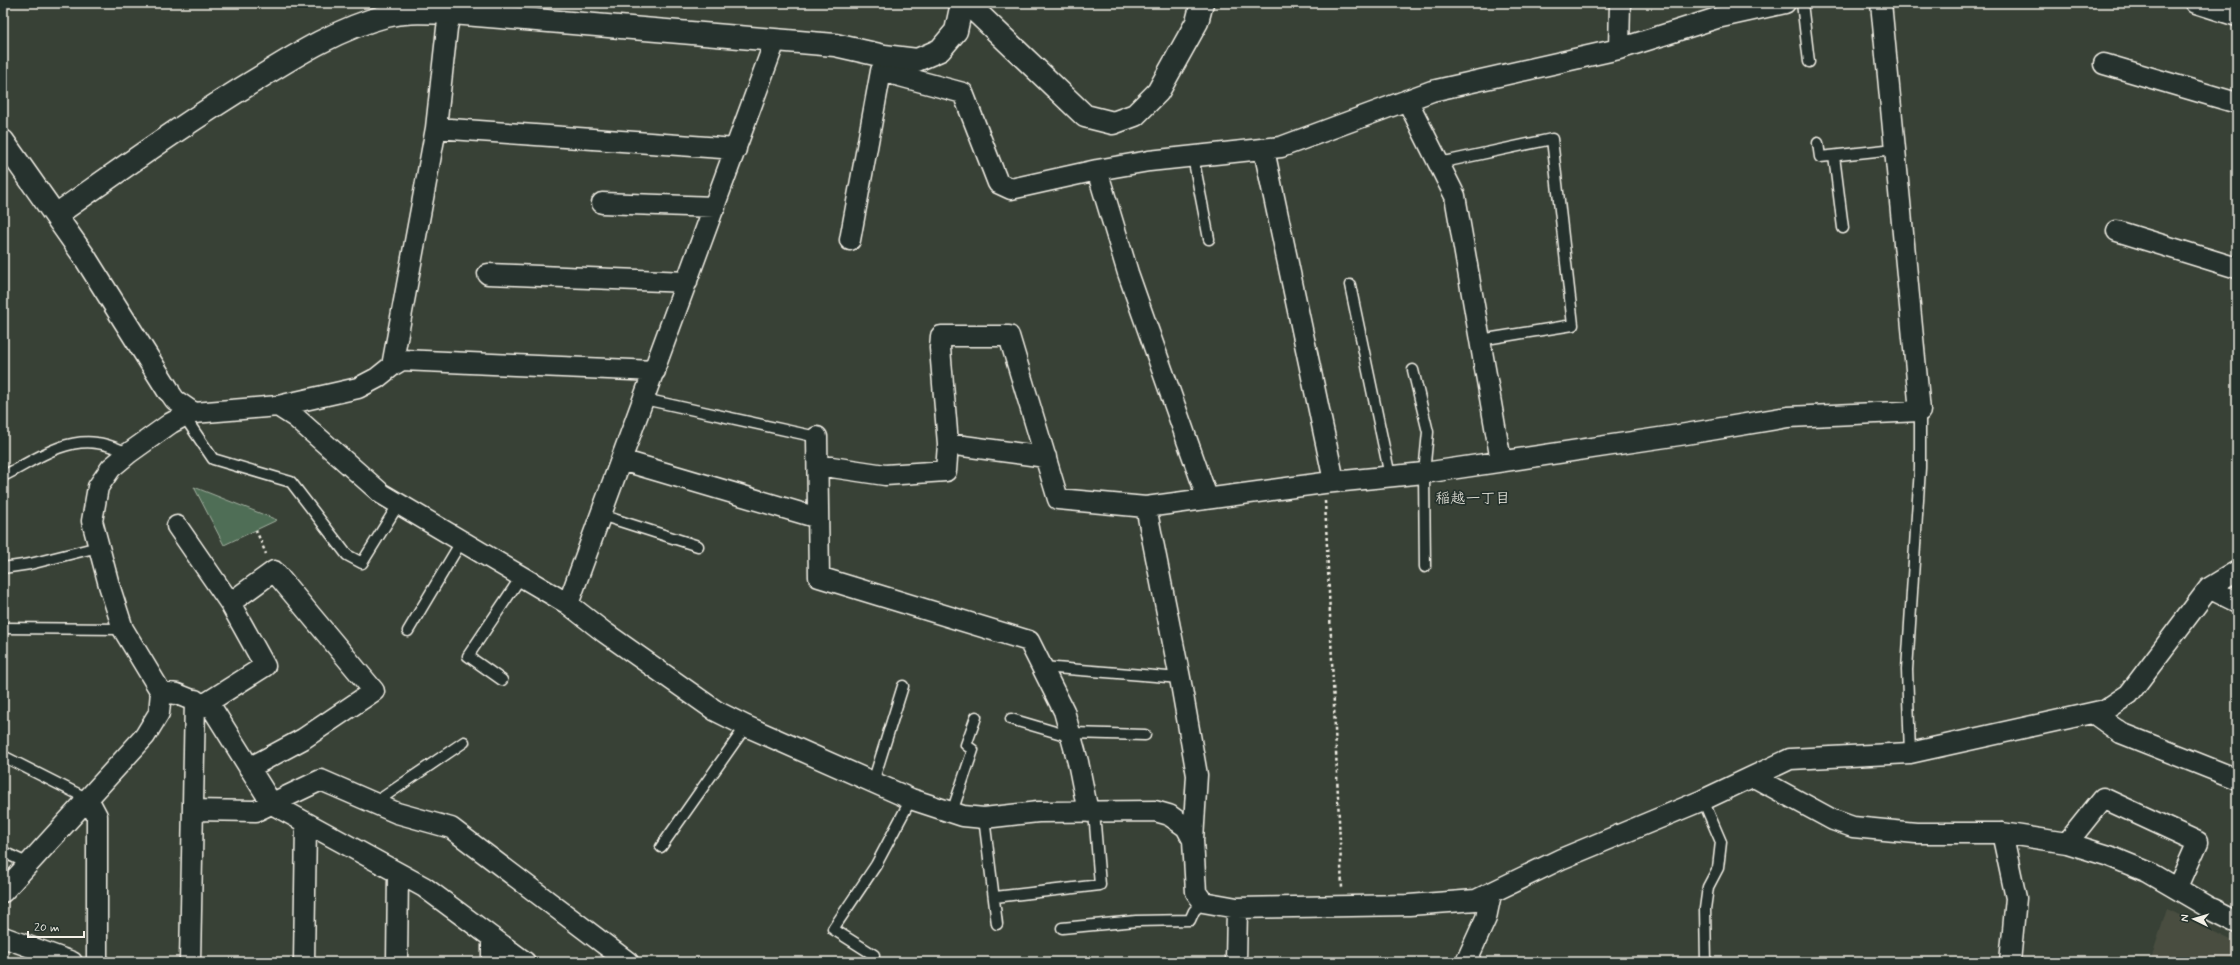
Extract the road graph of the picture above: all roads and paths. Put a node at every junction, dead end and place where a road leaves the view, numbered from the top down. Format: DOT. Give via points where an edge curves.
graph roads {
  1 [pos="962,3"];
  2 [pos="967,3"];
  3 [pos="1202,3"];
  4 [pos="1620,3"];
  5 [pos="1785,3"];
  6 [pos="1802,3"];
  7 [pos="1881,3"];
  8 [pos="2196,3"];
  9 [pos="453,8"];
  10 [pos="1720,10"];
  11 [pos="2237,16"];
  12 [pos="775,40"];
  13 [pos="1619,50"];
  14 [pos="1809,62"];
  15 [pos="882,64"];
  16 [pos="2104,64"];
  17 [pos="1407,100"];
  18 [pos="2237,103"];
  19 [pos="436,128"];
  20 [pos="3,141"];
  21 [pos="1818,143"];
  22 [pos="736,149"];
  23 [pos="1264,150"];
  24 [pos="1895,150"];
  25 [pos="1834,156"];
  26 [pos="1193,157"];
  27 [pos="1439,163"];
  28 [pos="1097,170"];
  29 [pos="602,203"];
  30 [pos="715,208"];
  31 [pos="56,215"];
  32 [pos="1843,228"];
  33 [pos="2117,230"];
  34 [pos="1209,239"];
  35 [pos="850,240"];
  36 [pos="2237,268"];
  37 [pos="488,274"];
  38 [pos="687,282"];
  39 [pos="1350,285"];
  40 [pos="1480,340"];
  41 [pos="392,366"];
  42 [pos="1413,370"];
  43 [pos="655,371"];
  44 [pos="168,390"];
  45 [pos="644,399"];
  46 [pos="278,406"];
  47 [pos="1920,411"];
  48 [pos="189,414"];
  49 [pos="817,437"];
  50 [pos="948,444"];
  51 [pos="129,453"];
  52 [pos="1046,457"];
  53 [pos="621,460"];
  54 [pos="1501,460"];
  55 [pos="818,465"];
  56 [pos="1424,472"];
  57 [pos="3,476"];
  58 [pos="1390,476"];
  59 [pos="1329,482"];
  60 [pos="1207,498"];
  61 [pos="398,505"];
  62 [pos="1146,507"];
  63 [pos="601,515"];
  64 [pos="818,518"];
  65 [pos="177,526"];
  66 [pos="256,530"];
  67 [pos="462,542"];
  68 [pos="698,546"];
  69 [pos="98,547"];
  70 [pos="1425,567"];
  71 [pos="3,568"];
  72 [pos="274,571"];
  73 [pos="2237,571"];
  74 [pos="521,577"];
  75 [pos="2209,588"];
  76 [pos="2237,602"];
  77 [pos="230,603"];
  78 [pos="568,604"];
  79 [pos="3,628"];
  80 [pos="123,629"];
  81 [pos="408,631"];
  82 [pos="1043,667"];
  83 [pos="1180,678"];
  84 [pos="502,680"];
  85 [pos="903,686"];
  86 [pos="160,692"];
  87 [pos="200,702"];
  88 [pos="2093,713"];
  89 [pos="976,717"];
  90 [pos="1011,719"];
  91 [pos="746,726"];
  92 [pos="1145,734"];
  93 [pos="1071,735"];
  94 [pos="464,742"];
  95 [pos="1910,753"];
  96 [pos="3,756"];
  97 [pos="249,768"];
  98 [pos="1754,777"];
  99 [pos="2237,779"];
  100 [pos="873,782"];
  101 [pos="88,799"];
  102 [pos="911,799"];
  103 [pos="1703,800"];
  104 [pos="376,802"];
  105 [pos="272,804"];
  106 [pos="193,810"];
  107 [pos="952,812"];
  108 [pos="1091,812"];
  109 [pos="984,818"];
  110 [pos="306,824"];
  111 [pos="2002,833"];
  112 [pos="1193,840"];
  113 [pos="2067,843"];
  114 [pos="661,847"];
  115 [pos="3,852"];
  116 [pos="29,864"];
  117 [pos="398,873"];
  118 [pos="2177,889"];
  119 [pos="3,892"];
  120 [pos="1491,894"];
  121 [pos="995,897"];
  122 [pos="1203,902"];
  123 [pos="1343,906"];
  124 [pos="1236,908"];
  125 [pos="2213,910"];
  126 [pos="2237,922"];
  127 [pos="997,924"];
  128 [pos="1062,928"];
  129 [pos="3,937"];
  130 [pos="492,938"];
  131 [pos="874,955"];
  132 [pos="72,962"];
  133 [pos="97,962"];
  134 [pos="190,962"];
  135 [pos="304,962"];
  136 [pos="397,962"];
  137 [pos="492,962"];
  138 [pos="525,962"];
  139 [pos="628,962"];
  140 [pos="1236,962"];
  141 [pos="1466,962"];
  142 [pos="1706,962"];
  143 [pos="2010,962"];
  1 -- 15 [label="street" via="956,31 940,50 917,60"];
  2 -- 3 [label="street" via="1085,116 1113,124 1135,116 1158,92 1197,22"];
  4 -- 13 [label="street"];
  5 -- 10 [label="street"];
  6 -- 14 [label="lane"];
  7 -- 24 [label="street"];
  8 -- 11 [label="street"];
  9 -- 12 [label="street"];
  9 -- 19 [label="street" via="447,28"];
  9 -- 31 [label="street" via="387,16 327,39 186,123"];
  10 -- 13 [label="street"];
  12 -- 15 [label="street" via="835,45"];
  12 -- 22 [label="street"];
  13 -- 17 [label="street" via="1432,91"];
  15 -- 28 [label="street" via="963,93 998,184 1011,189"];
  15 -- 35 [label="street"];
  16 -- 18 [label="street"];
  17 -- 23 [label="street" via="1281,147"];
  17 -- 27 [label="street"];
  19 -- 22 [label="street"];
  19 -- 41 [label="street"];
  20 -- 31 [label="street"];
  21 -- 25 [label="lane" via="1820,157"];
  22 -- 30 [label="street"];
  23 -- 26 [label="street"];
  23 -- 59 [label="street"];
  24 -- 25 [label="lane"];
  24 -- 47 [label="street"];
  25 -- 32 [label="lane"];
  26 -- 28 [label="street"];
  26 -- 34 [label="lane"];
  27 -- 40 [label="street" via="1456,196"];
  27 -- 40 [label="lane" via="1552,139 1573,325"];
  28 -- 60 [label="street" via="1128,272"];
  29 -- 30 [label="street"];
  30 -- 38 [label="street"];
  31 -- 44 [label="street"];
  33 -- 36 [label="street"];
  37 -- 38 [label="street"];
  38 -- 43 [label="street"];
  39 -- 58 [label="lane"];
  40 -- 54 [label="street"];
  41 -- 43 [label="street" via="402,360"];
  41 -- 46 [label="street" via="358,388"];
  42 -- 56 [label="lane" via="1428,432"];
  43 -- 45 [label="street"];
  44 -- 48 [label="street"];
  45 -- 49 [label="lane"];
  45 -- 53 [label="street"];
  46 -- 48 [label="street"];
  46 -- 61 [label="street" via="316,435 366,482"];
  47 -- 54 [label="street" via="1788,417"];
  47 -- 95 [label="lane" via="1920,468 1907,670"];
  48 -- 51 [label="street" via="171,423"];
  48 -- 61 [label="lane" via="213,459 291,482 347,555 362,563"];
  49 -- 55 [label="street"];
  50 -- 52 [label="street"];
  50 -- 52 [label="street" via="941,336 1009,336"];
  50 -- 55 [label="street" via="946,470 885,475"];
  51 -- 57 [label="lane" via="98,443 64,444"];
  51 -- 69 [label="street" via="111,468 98,486 92,521"];
  52 -- 62 [label="street" via="1058,499"];
  53 -- 63 [label="street"];
  53 -- 64 [label="street"];
  54 -- 56 [label="street"];
  55 -- 64 [label="street"];
  56 -- 58 [label="street"];
  56 -- 70 [label="lane"];
  58 -- 59 [label="street"];
  59 -- 60 [label="street"];
  59 -- 123 [label="path"];
  60 -- 62 [label="street"];
  61 -- 67 [label="street"];
  62 -- 83 [label="street"];
  63 -- 68 [label="lane"];
  63 -- 78 [label="street"];
  64 -- 82 [label="street" via="819,577 1029,641"];
  65 -- 77 [label="street"];
  66 -- 72 [label="path"];
  67 -- 74 [label="street"];
  67 -- 81 [label="lane"];
  69 -- 71 [label="lane"];
  69 -- 80 [label="street"];
  72 -- 77 [label="street"];
  72 -- 97 [label="street" via="374,691 303,739"];
  73 -- 75 [label="street"];
  74 -- 78 [label="street"];
  74 -- 84 [label="lane" via="468,656"];
  75 -- 76 [label="street"];
  75 -- 88 [label="street" via="2129,694 2112,707"];
  77 -- 87 [label="street" via="265,666"];
  78 -- 91 [label="street" via="716,711"];
  79 -- 80 [label="lane"];
  80 -- 86 [label="street"];
  82 -- 83 [label="lane"];
  82 -- 93 [label="street" via="1064,711"];
  83 -- 112 [label="street" via="1197,775"];
  85 -- 100 [label="lane"];
  86 -- 87 [label="street" via="177,694"];
  86 -- 101 [label="street" via="159,713 145,736"];
  87 -- 97 [label="street" via="212,708"];
  87 -- 106 [label="street"];
  88 -- 95 [label="street"];
  88 -- 99 [label="street" via="2121,733"];
  89 -- 107 [label="lane" via="966,746 973,750"];
  90 -- 93 [label="lane"];
  91 -- 100 [label="street"];
  91 -- 114 [label="lane"];
  92 -- 93 [label="lane"];
  93 -- 108 [label="street"];
  94 -- 104 [label="lane"];
  95 -- 98 [label="street" via="1790,758"];
  96 -- 101 [label="lane"];
  97 -- 105 [label="street"];
  98 -- 103 [label="street"];
  98 -- 111 [label="street" via="1833,820 1853,827 1916,833"];
  100 -- 102 [label="street"];
  101 -- 116 [label="street"];
  101 -- 133 [label="street" via="97,816"];
  102 -- 107 [label="street"];
  102 -- 131 [label="lane" via="876,865 833,929"];
  103 -- 120 [label="street" via="1561,859"];
  103 -- 142 [label="lane" via="1721,842 1718,868 1708,887 1705,909"];
  104 -- 105 [label="street" via="320,780"];
  104 -- 139 [label="street" via="397,813 451,828"];
  105 -- 106 [label="street" via="256,811"];
  105 -- 110 [label="street"];
  106 -- 134 [label="street"];
  107 -- 109 [label="street"];
  108 -- 109 [label="street" via="1038,812"];
  108 -- 112 [label="street" via="1155,811 1169,815 1186,827"];
  108 -- 121 [label="lane" via="1100,885"];
  109 -- 121 [label="lane"];
  110 -- 117 [label="street"];
  110 -- 135 [label="street"];
  111 -- 113 [label="street"];
  111 -- 143 [label="street" via="2016,898"];
  112 -- 122 [label="street" via="1196,892"];
  113 -- 118 [label="street" via="2148,872"];
  113 -- 118 [label="street" via="2103,798 2198,842"];
  115 -- 116 [label="lane"];
  116 -- 119 [label="street"];
  117 -- 130 [label="street" via="424,887"];
  117 -- 136 [label="street"];
  118 -- 125 [label="street"];
  120 -- 123 [label="street" via="1476,900 1444,904"];
  120 -- 141 [label="street" via="1486,918"];
  121 -- 127 [label="lane"];
  122 -- 124 [label="street"];
  122 -- 128 [label="lane" via="1194,911 1190,920 1136,921"];
  123 -- 124 [label="street"];
  124 -- 140 [label="street"];
  125 -- 126 [label="street"];
  129 -- 132 [label="street"];
  130 -- 137 [label="street"];
  130 -- 138 [label="street"];
}
